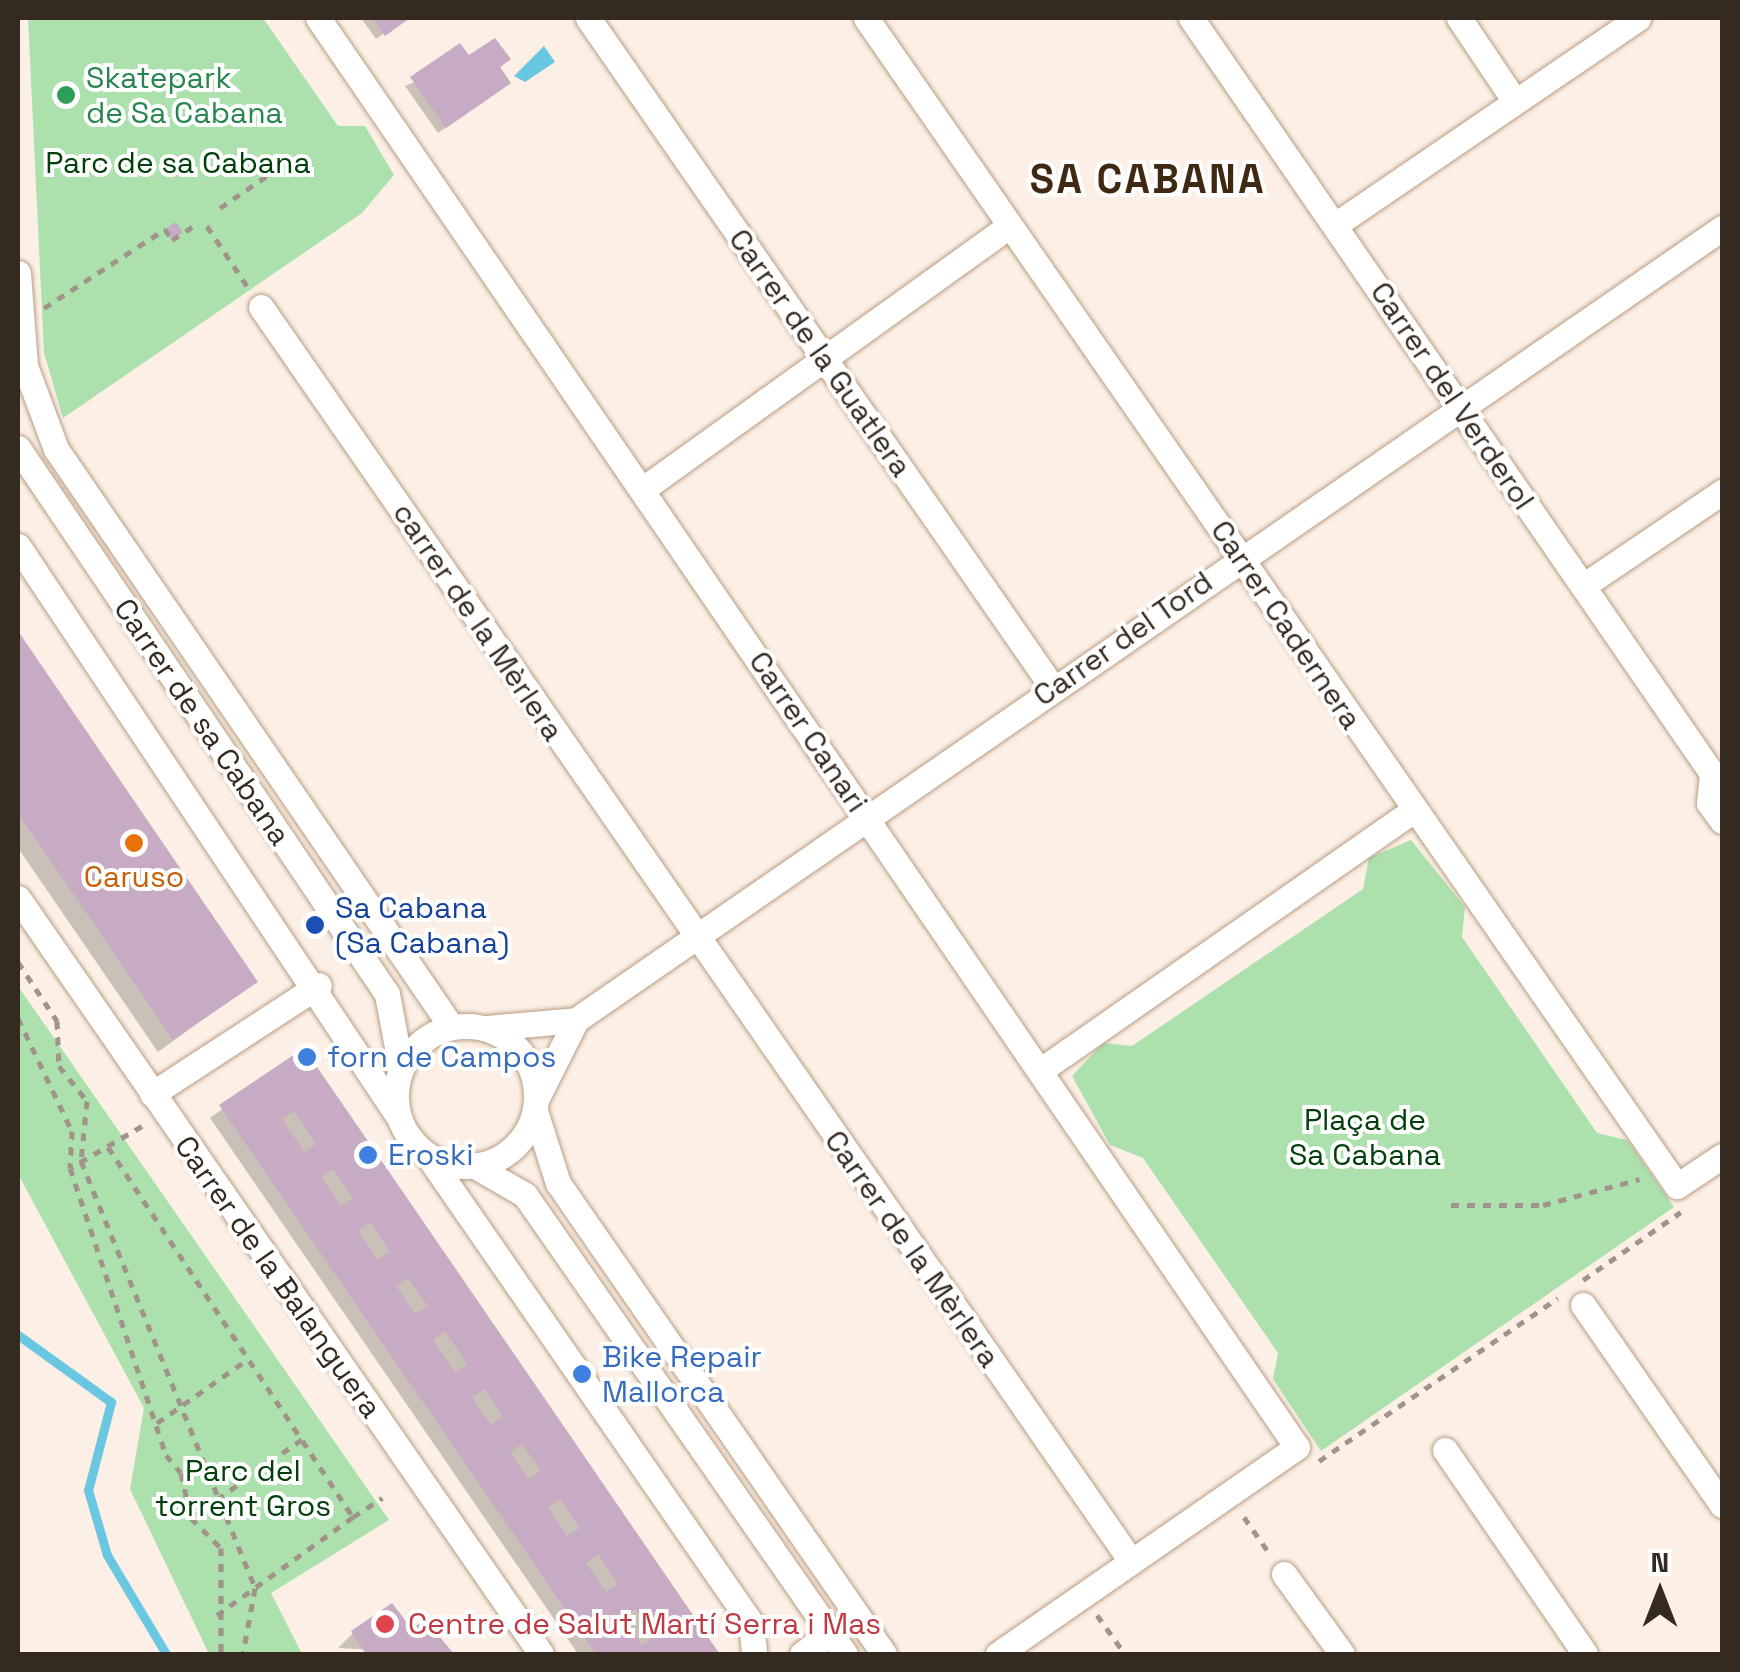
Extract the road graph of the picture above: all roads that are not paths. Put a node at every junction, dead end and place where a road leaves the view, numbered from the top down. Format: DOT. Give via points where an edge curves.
graph roads {
  1 [pos="318,18"];
  2 [pos="588,18"];
  3 [pos="866,18"];
  4 [pos="1190,18"];
  5 [pos="1458,18"];
  6 [pos="1638,18"];
  7 [pos="1514,100"];
  8 [pos="1336,225"];
  9 [pos="1010,226"];
  10 [pos="1722,228"];
  11 [pos="18,273"];
  12 [pos="261,307"];
  13 [pos="824,359"];
  14 [pos="1459,410"];
  15 [pos="18,448"];
  16 [pos="643,489"];
  17 [pos="1722,492"];
  18 [pos="18,546"];
  19 [pos="1242,557"];
  20 [pos="1584,586"];
  21 [pos="1054,688"];
  22 [pos="1717,781"];
  23 [pos="1411,812"];
  24 [pos="865,818"];
  25 [pos="1722,821"];
  26 [pos="18,898"];
  27 [pos="694,937"];
  28 [pos="319,985"];
  29 [pos="388,994"];
  30 [pos="576,1020"];
  31 [pos="463,1024"];
  32 [pos="401,1068"];
  33 [pos="1041,1070"];
  34 [pos="152,1094"];
  35 [pos="535,1106"];
  36 [pos="398,1116"];
  37 [pos="517,1145"];
  38 [pos="428,1156"];
  39 [pos="1722,1156"];
  40 [pos="475,1166"];
  41 [pos="525,1195"];
  42 [pos="1583,1305"];
  43 [pos="1445,1450"];
  44 [pos="1722,1505"];
  45 [pos="1132,1561"];
  46 [pos="1284,1574"];
  47 [pos="838,1644"];
  48 [pos="541,1654"];
  49 [pos="754,1654"];
  50 [pos="802,1654"];
  51 [pos="884,1654"];
  52 [pos="998,1654"];
  53 [pos="1342,1654"];
  54 [pos="1585,1654"];
  1 -- 16 [label="street, Carrer Canari"];
  2 -- 13 [label="street, Carrer de la Guatlera"];
  3 -- 9 [label="street, Carrer Cadernera"];
  4 -- 8 [label="street, Carrer del Verderol"];
  5 -- 7 [label="street"];
  6 -- 7 [label="street"];
  7 -- 8 [label="street"];
  8 -- 14 [label="street, Carrer del Verderol"];
  9 -- 13 [label="street"];
  9 -- 19 [label="street, Carrer Cadernera"];
  10 -- 14 [label="street, Carrer del Tord"];
  11 -- 31 [label="street" via="29,383 56,448"];
  12 -- 27 [label="street, carrer de la Mèrlera"];
  13 -- 16 [label="street"];
  13 -- 21 [label="street, Carrer de la Guatlera"];
  14 -- 19 [label="street, Carrer del Tord"];
  14 -- 20 [label="street, Carrer del Verderol"];
  15 -- 29 [label="street, Carrer de sa Cabana"];
  16 -- 24 [label="street, Carrer Canari"];
  17 -- 20 [label="street"];
  18 -- 28 [label="street"];
  19 -- 21 [label="street, Carrer del Tord"];
  19 -- 23 [label="street, Carrer Cadernera"];
  20 -- 22 [label="street, Carrer del Verderol"];
  21 -- 24 [label="street, Carrer del Tord"];
  22 -- 25 [label="street" via="1709,803"];
  23 -- 33 [label="street"];
  23 -- 39 [label="street, Carrer Cadernera" via="1677,1186"];
  24 -- 27 [label="street, Carrer del Tord"];
  24 -- 33 [label="street, Carrer Canari"];
  26 -- 34 [label="street, Carrer de la Balanguera"];
  27 -- 30 [label="street, Carrer del Tord"];
  27 -- 45 [label="street, Carrer de la Mèrlera"];
  28 -- 34 [label="street"];
  28 -- 36 [label="street"];
  29 -- 31 [label="street"];
  29 -- 32 [label="street, Carrer de sa Cabana"];
  30 -- 31 [label="street"];
  30 -- 35 [label="street, Carrer del Tord"];
  31 -- 32 [label="street" via="414,1047"];
  31 -- 35 [label="street" via="524,1056"];
  32 -- 36 [label="street"];
  33 -- 45 [label="street, Carrer Canari" via="1297,1447"];
  34 -- 48 [label="street, Carrer de la Balanguera"];
  35 -- 37 [label="street"];
  35 -- 51 [label="street" via="558,1183"];
  36 -- 38 [label="street"];
  37 -- 40 [label="street"];
  37 -- 41 [label="street"];
  38 -- 40 [label="street"];
  38 -- 49 [label="street" via="751,1623"];
  40 -- 41 [label="street"];
  41 -- 47 [label="street"];
  42 -- 44 [label="street"];
  43 -- 54 [label="street"];
  45 -- 52 [label="street"];
  46 -- 53 [label="street"];
  47 -- 50 [label="street"];
}
